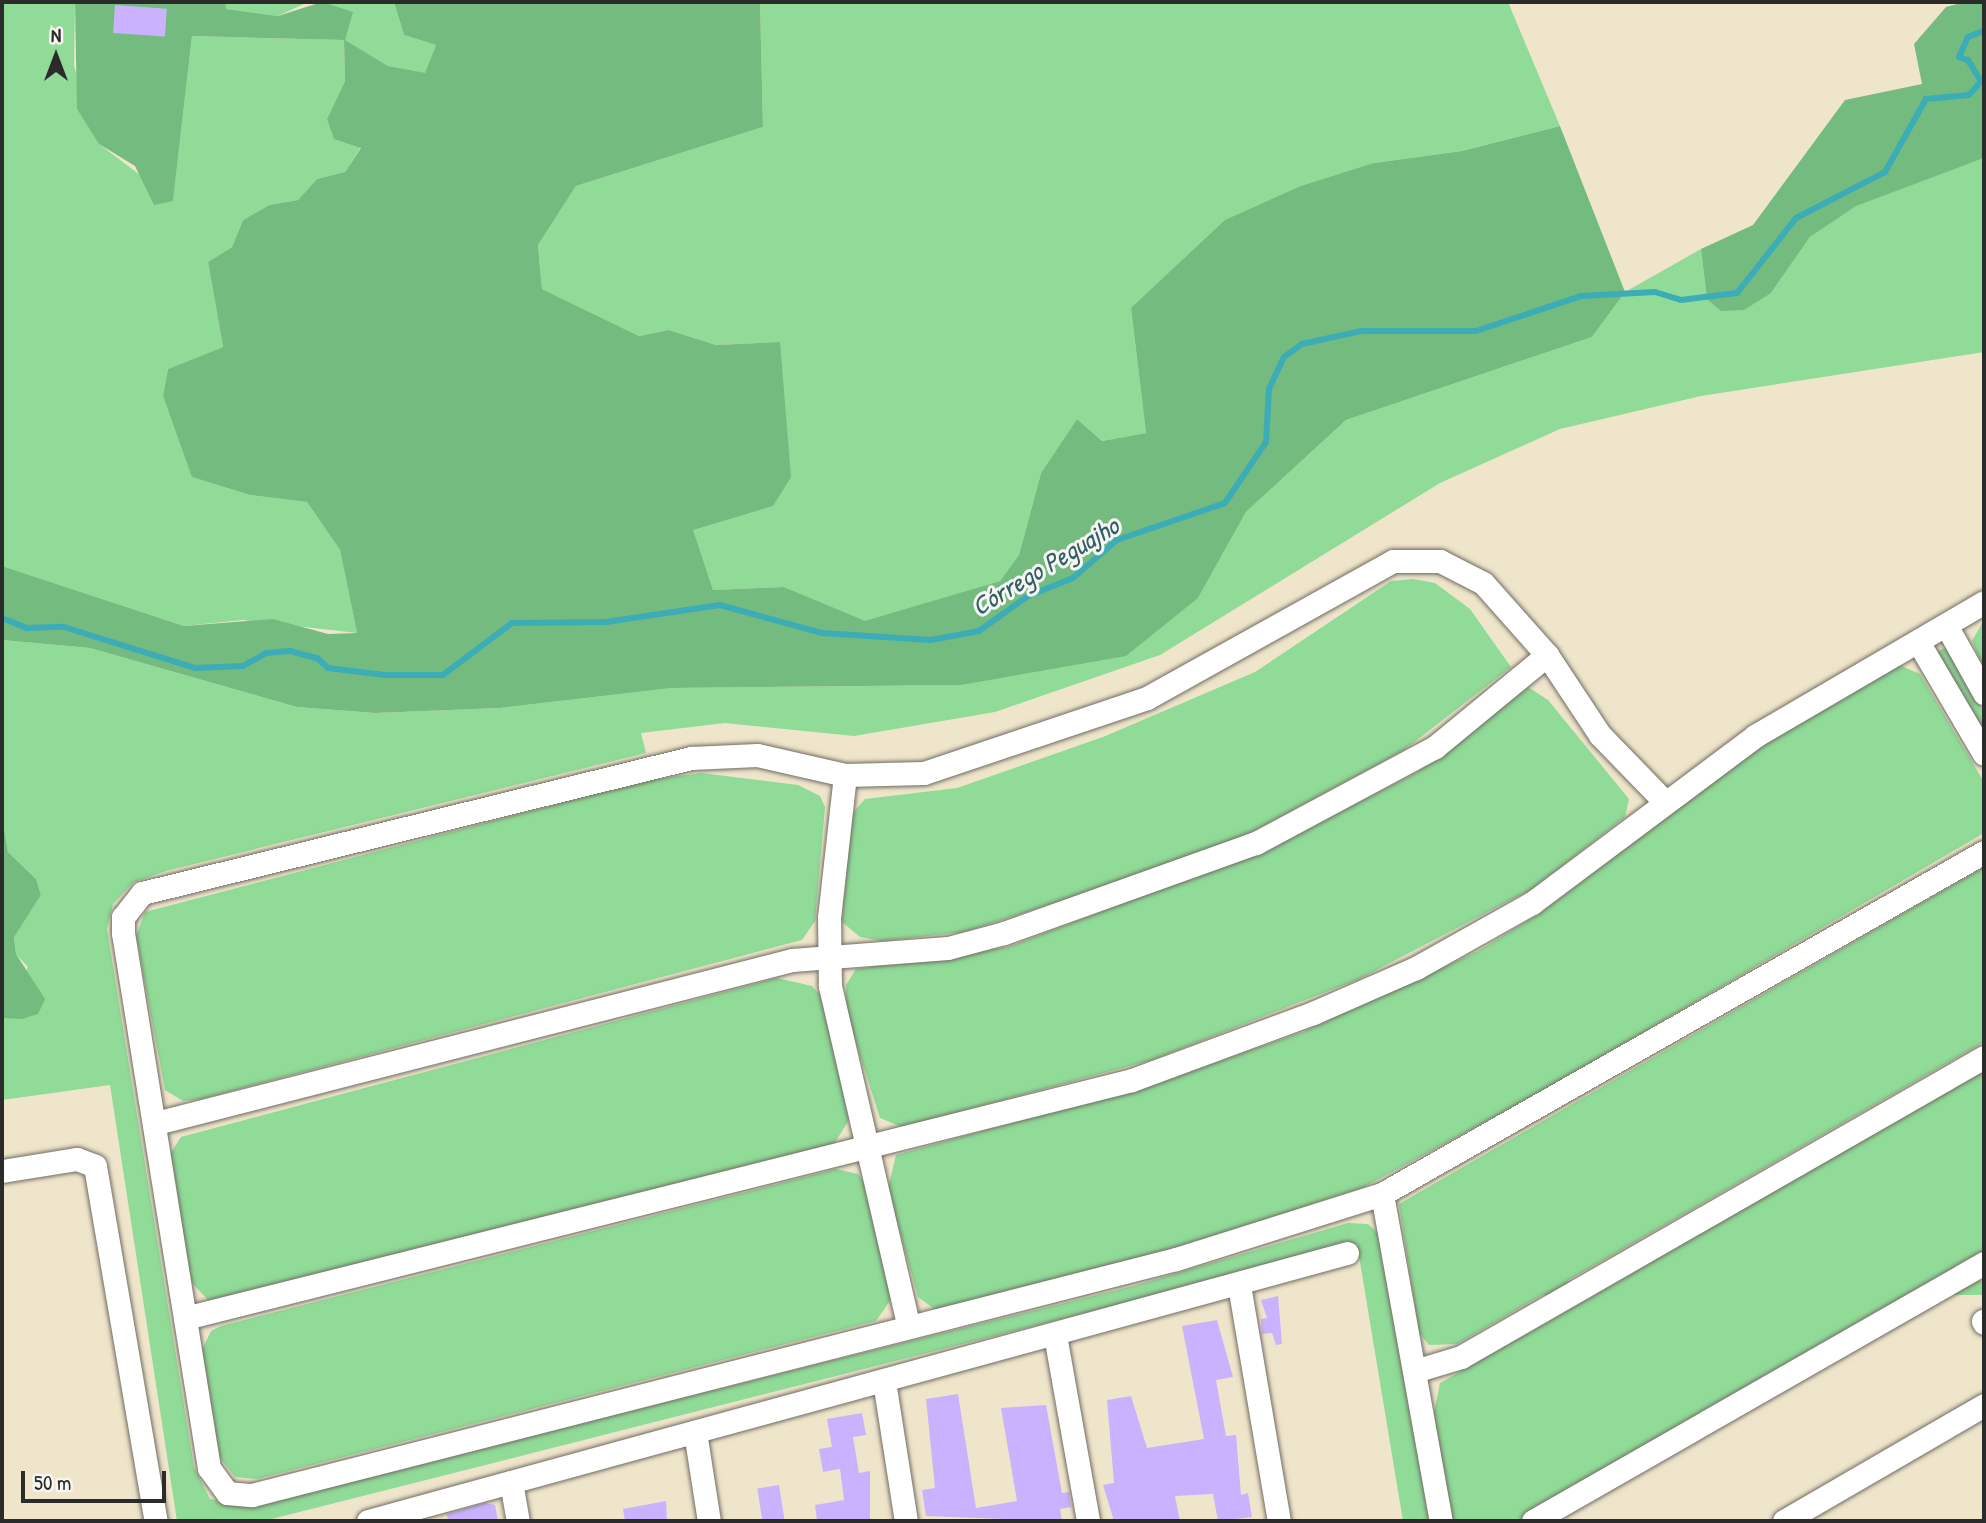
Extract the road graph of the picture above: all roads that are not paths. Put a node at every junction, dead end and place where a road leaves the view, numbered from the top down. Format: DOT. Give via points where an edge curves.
graph roads {
  1 [pos="1984,602"];
  2 [pos="1946,625"];
  3 [pos="1920,645"];
  4 [pos="1547,655"];
  5 [pos="1984,693"];
  6 [pos="1984,754"];
  7 [pos="845,775"];
  8 [pos="1664,801"];
  9 [pos="1984,852"];
  10 [pos="827,955"];
  11 [pos="1984,1057"];
  12 [pos="156,1123"];
  13 [pos="870,1150"];
  14 [pos="2,1171"];
  15 [pos="1382,1194"];
  16 [pos="1348,1253"];
  17 [pos="1984,1263"];
  18 [pos="1239,1285"];
  19 [pos="185,1318"];
  20 [pos="908,1323"];
  21 [pos="1055,1335"];
  22 [pos="1418,1370"];
  23 [pos="884,1381"];
  24 [pos="1984,1405"];
  25 [pos="695,1432"];
  26 [pos="511,1482"];
  27 [pos="156,1521"];
  28 [pos="368,1521"];
  29 [pos="518,1521"];
  30 [pos="709,1521"];
  31 [pos="906,1521"];
  32 [pos="1088,1521"];
  33 [pos="1279,1521"];
  34 [pos="1441,1521"];
  35 [pos="1533,1521"];
  36 [pos="1784,1521"];
  1 -- 2 [label="street"];
  2 -- 3 [label="street"];
  2 -- 5 [label="street"];
  3 -- 6 [label="street"];
  3 -- 8 [label="street" via="1755,736"];
  4 -- 7 [label="street" via="1483,583 1440,561 1393,561 1147,698 925,773"];
  4 -- 8 [label="street" via="1600,734"];
  4 -- 10 [label="street" via="1435,747 1256,843 1004,933 948,948"];
  7 -- 10 [label="street"];
  7 -- 12 [label="street" via="757,755 691,758 142,893 123,918 123,933"];
  8 -- 13 [label="street" via="1532,903 1416,968 1165,1069"];
  9 -- 15 [label="street"];
  10 -- 12 [label="street"];
  10 -- 13 [label="street"];
  11 -- 22 [label="street" via="1461,1357"];
  12 -- 19 [label="street"];
  13 -- 19 [label="street"];
  13 -- 20 [label="street"];
  14 -- 27 [label="street" via="77,1158 95,1166"];
  15 -- 20 [label="street" via="1176,1259"];
  15 -- 22 [label="street"];
  16 -- 18 [label="street"];
  17 -- 35 [label="street"];
  18 -- 21 [label="street"];
  18 -- 33 [label="street"];
  19 -- 20 [label="street" via="209,1468 227,1493 252,1495"];
  21 -- 23 [label="street"];
  21 -- 32 [label="street"];
  22 -- 34 [label="street"];
  23 -- 25 [label="street"];
  23 -- 31 [label="street"];
  24 -- 36 [label="street"];
  25 -- 26 [label="street"];
  25 -- 30 [label="street"];
  26 -- 28 [label="street"];
  26 -- 29 [label="street"];
}
